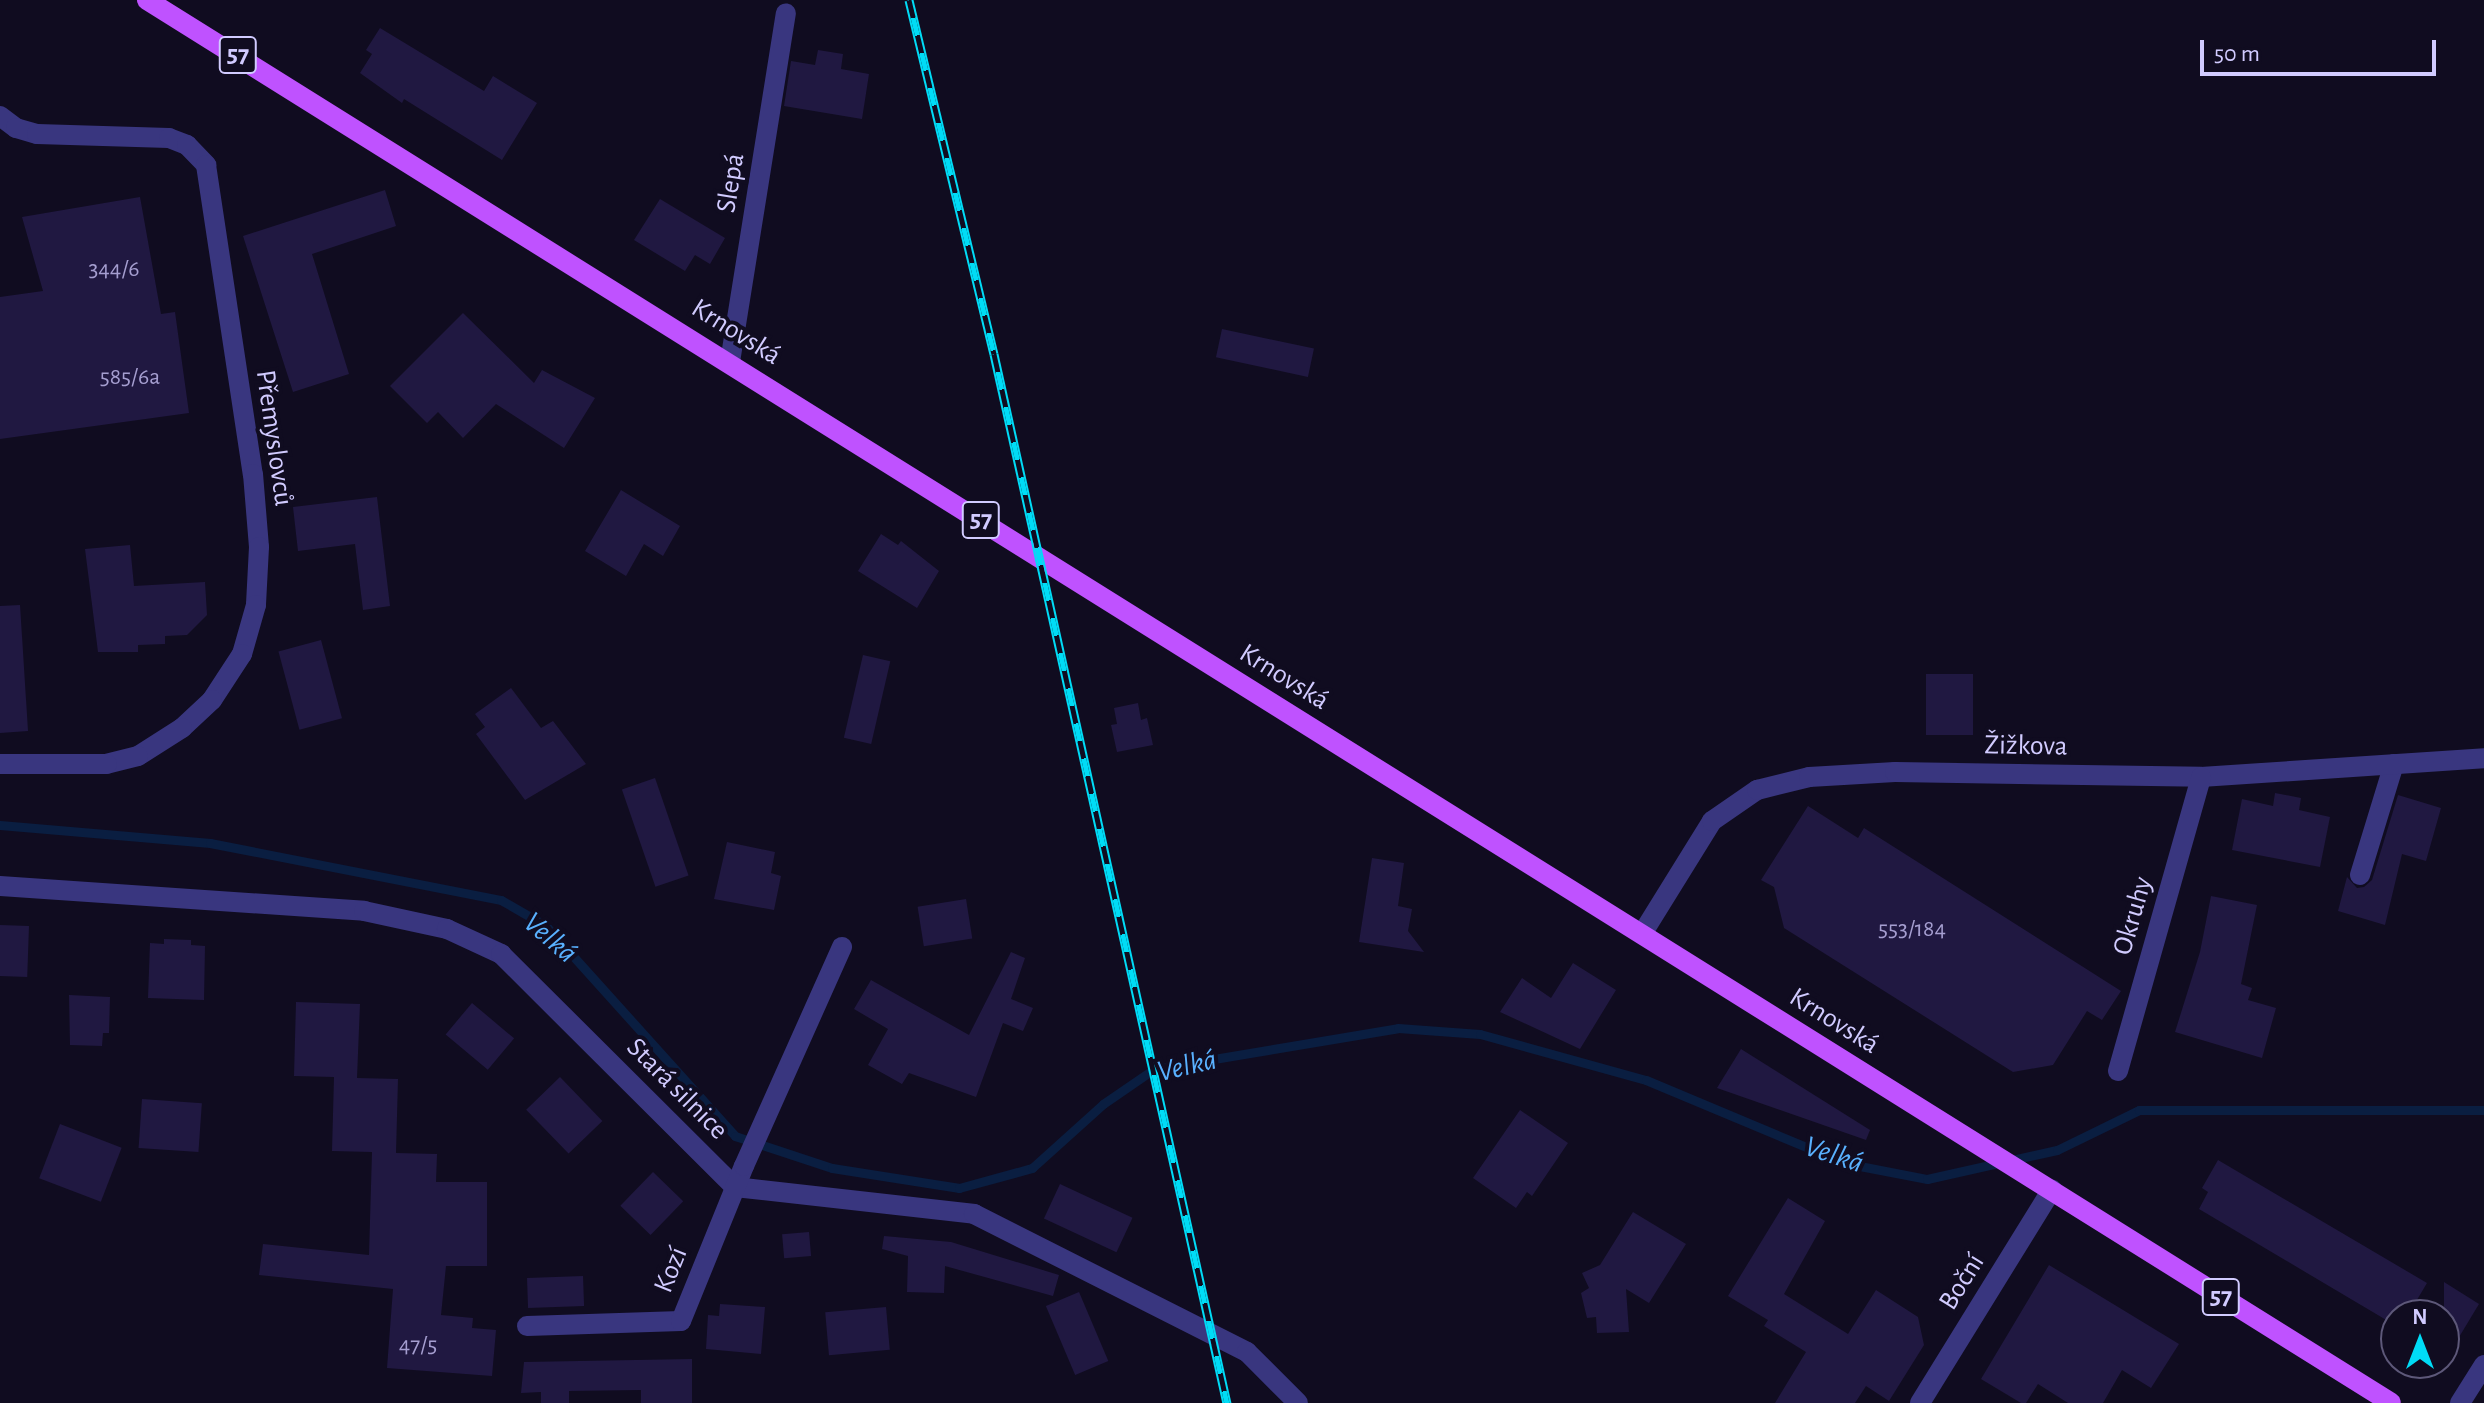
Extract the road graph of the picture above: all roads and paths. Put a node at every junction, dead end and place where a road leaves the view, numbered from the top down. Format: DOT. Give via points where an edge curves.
graph roads {
  1 [pos="147,0"];
  2 [pos="786,13"];
  3 [pos="0,116"];
  4 [pos="730,362"];
  5 [pos="2484,758"];
  6 [pos="0,764"];
  7 [pos="2394,764"];
  8 [pos="2201,777"];
  9 [pos="2360,875"];
  10 [pos="0,886"];
  11 [pos="1642,934"];
  12 [pos="842,947"];
  13 [pos="2118,1071"];
  14 [pos="735,1187"];
  15 [pos="2052,1189"];
  16 [pos="527,1326"];
  17 [pos="2484,1365"];
  18 [pos="1298,1403"];
  19 [pos="1920,1403"];
  20 [pos="2391,1403"];
  21 [pos="2460,1403"];
  1 -- 4 [label="main road, Krnovská / 57"];
  2 -- 4 [label="street, Slepá"];
  3 -- 6 [label="street, Přemyslovců" via="37,134 178,140 206,165 253,474 259,547 256,605 242,654 212,700 182,728 138,756 107,764"];
  4 -- 11 [label="main road, Krnovská / 57"];
  5 -- 7 [label="street, Žižkova"];
  7 -- 8 [label="street, Žižkova"];
  7 -- 9 [label="street"];
  8 -- 11 [label="street, Žižkova" via="1895,772 1809,777 1757,790 1712,821"];
  8 -- 13 [label="street, Okruhy"];
  10 -- 14 [label="street, Stará silnice" via="364,911 447,929 501,954"];
  11 -- 15 [label="main road, Krnovská / 57"];
  12 -- 14 [label="street"];
  14 -- 16 [label="street, Kozí" via="681,1321"];
  14 -- 18 [label="street" via="974,1214 1247,1352"];
  15 -- 19 [label="street, Boční"];
  15 -- 20 [label="main road, Krnovská / 57"];
  17 -- 21 [label="street"];
}
